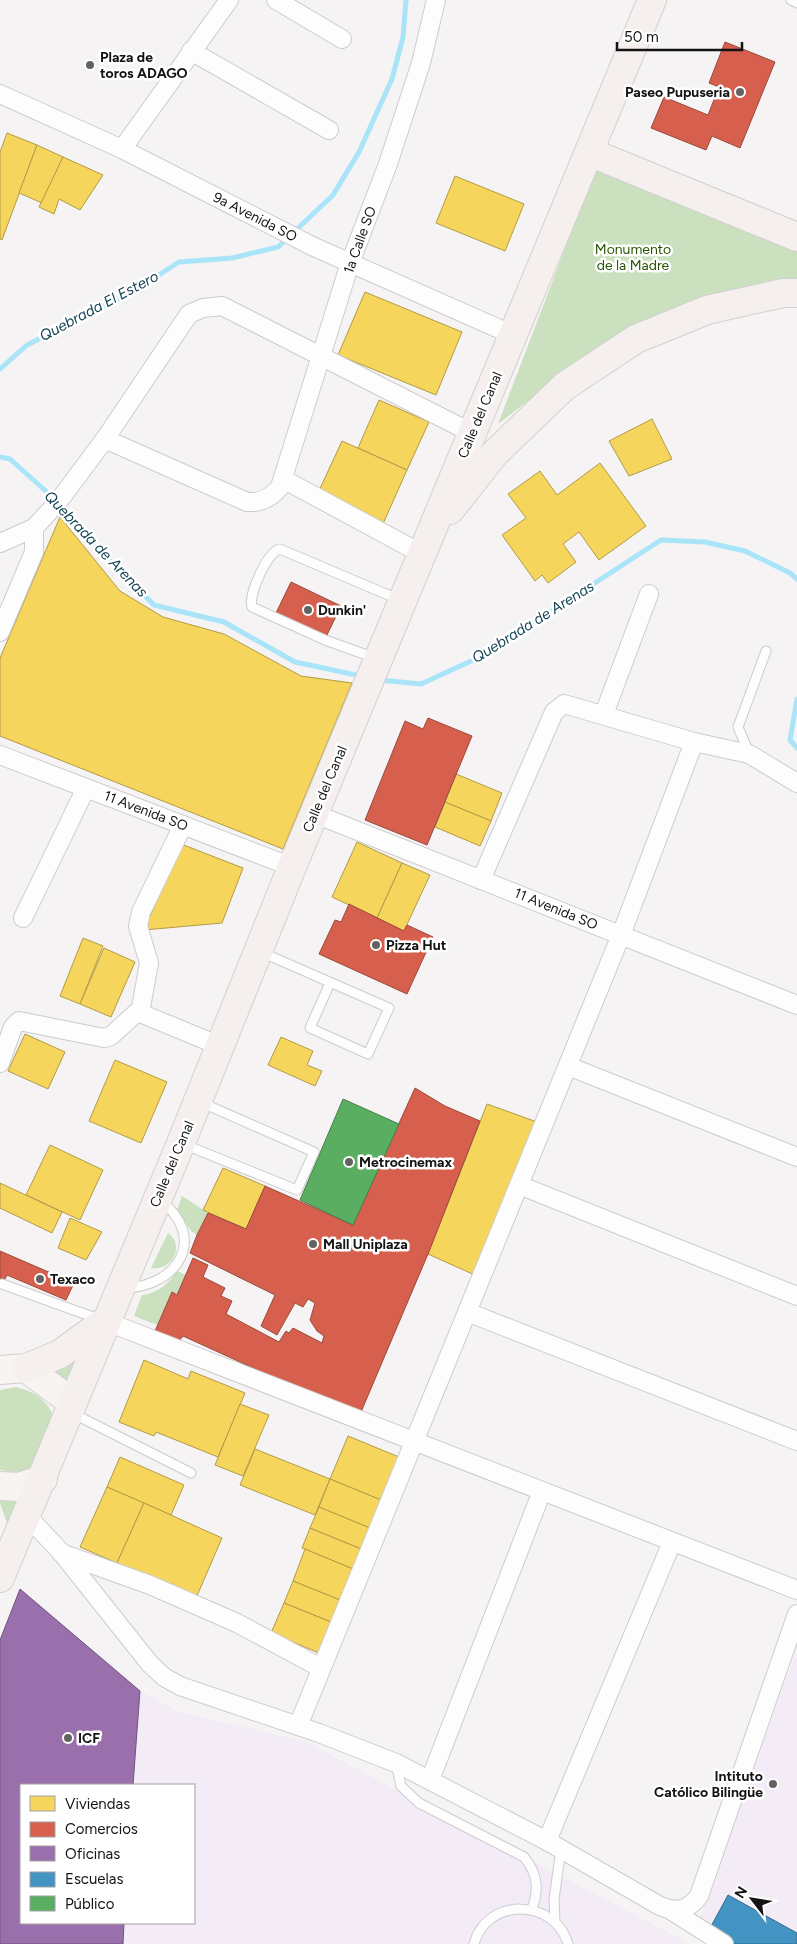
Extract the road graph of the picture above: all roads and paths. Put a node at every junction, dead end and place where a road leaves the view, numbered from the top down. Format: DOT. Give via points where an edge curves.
graph roads {
  1 [pos="229,0"];
  2 [pos="276,0"];
  3 [pos="436,0"];
  4 [pos="652,0"];
  5 [pos="791,0"];
  6 [pos="797,3"];
  7 [pos="342,39"];
  8 [pos="191,51"];
  9 [pos="0,94"];
  10 [pos="329,130"];
  11 [pos="122,148"];
  12 [pos="589,152"];
  13 [pos="797,236"];
  14 [pos="350,263"];
  15 [pos="797,293"];
  16 [pos="513,335"];
  17 [pos="322,355"];
  18 [pos="472,433"];
  19 [pos="104,439"];
  20 [pos="283,480"];
  21 [pos="34,528"];
  22 [pos="0,543"];
  23 [pos="426,545"];
  24 [pos="648,594"];
  25 [pos="403,601"];
  26 [pos="0,632"];
  27 [pos="766,651"];
  28 [pos="377,663"];
  29 [pos="604,714"];
  30 [pos="694,742"];
  31 [pos="749,754"];
  32 [pos="0,755"];
  33 [pos="797,782"];
  34 [pos="86,788"];
  35 [pos="315,814"];
  36 [pos="183,825"];
  37 [pos="292,867"];
  38 [pos="481,880"];
  39 [pos="23,918"];
  40 [pos="621,935"];
  41 [pos="258,951"];
  42 [pos="330,982"];
  43 [pos="797,1005"];
  44 [pos="140,1013"];
  45 [pos="220,1046"];
  46 [pos="0,1063"];
  47 [pos="568,1066"];
  48 [pos="198,1101"];
  49 [pos="181,1143"];
  50 [pos="797,1157"];
  51 [pos="519,1185"];
  52 [pos="158,1199"];
  53 [pos="2,1284"];
  54 [pos="120,1288"];
  55 [pos="797,1296"];
  56 [pos="467,1312"];
  57 [pos="105,1321"];
  58 [pos="8,1370"];
  59 [pos="71,1407"];
  60 [pos="414,1442"];
  61 [pos="797,1442"];
  62 [pos="191,1473"];
  63 [pos="43,1479"];
  64 [pos="0,1486"];
  65 [pos="542,1491"];
  66 [pos="27,1516"];
  67 [pos="672,1542"];
  68 [pos="0,1548"];
  69 [pos="61,1552"];
  70 [pos="0,1565"];
  71 [pos="0,1578"];
  72 [pos="797,1590"];
  73 [pos="797,1614"];
  74 [pos="321,1668"];
  75 [pos="298,1726"];
  76 [pos="396,1763"];
  77 [pos="430,1780"];
  78 [pos="554,1845"];
  79 [pos="532,1909"];
  80 [pos="672,1911"];
  81 [pos="554,1922"];
  82 [pos="474,1944"];
  83 [pos="568,1944"];
  84 [pos="724,1944"];
  1 -- 8 [label="street"];
  2 -- 7 [label="street"];
  3 -- 14 [label="street, 1a Calle SO" via="421,64"];
  4 -- 12 [label="highway, Calle del Canal"];
  5 -- 6 [label="lane"];
  8 -- 10 [label="street"];
  8 -- 11 [label="street"];
  9 -- 11 [label="street, 9a Avenida SO"];
  11 -- 14 [label="street, 9a Avenida SO" via="268,225"];
  12 -- 13 [label="highway"];
  12 -- 16 [label="highway, Calle del Canal"];
  14 -- 16 [label="street, 9a Avenida SO"];
  14 -- 17 [label="street, 1a Calle SO"];
  15 -- 23 [label="highway" via="783,293 707,310 636,339 565,386 495,453"];
  16 -- 18 [label="highway, Calle del Canal"];
  17 -- 18 [label="street"];
  17 -- 19 [label="street" via="222,306 203,308 189,314"];
  17 -- 20 [label="street, 1a Calle SO"];
  18 -- 23 [label="highway, Calle del Canal"];
  19 -- 20 [label="street" via="247,502 269,498"];
  19 -- 21 [label="street" via="58,502"];
  20 -- 23 [label="street"];
  21 -- 22 [label="street"];
  21 -- 26 [label="street" via="34,552"];
  23 -- 25 [label="highway, Calle del Canal"];
  24 -- 29 [label="street"];
  25 -- 28 [label="highway, Calle del Canal"];
  25 -- 28 [label="lane" via="280,549 274,550 264,566 251,599 252,607"];
  27 -- 31 [label="lane" via="738,727"];
  28 -- 35 [label="highway, Calle del Canal"];
  29 -- 30 [label="street"];
  29 -- 38 [label="street" via="564,704 554,712"];
  30 -- 31 [label="street"];
  30 -- 40 [label="street"];
  31 -- 33 [label="street"];
  32 -- 34 [label="street, 11 Avenida SO"];
  34 -- 36 [label="street, 11 Avenida SO"];
  34 -- 39 [label="street"];
  35 -- 37 [label="highway, Calle del Canal"];
  35 -- 38 [label="street, 11 Avenida SO"];
  36 -- 37 [label="street, 11 Avenida SO"];
  36 -- 44 [label="street" via="141,912 138,926 149,963"];
  37 -- 41 [label="highway, Calle del Canal"];
  38 -- 40 [label="street, 11 Avenida SO"];
  40 -- 43 [label="street, 11 Avenida SO"];
  40 -- 47 [label="street"];
  41 -- 42 [label="lane"];
  41 -- 45 [label="highway, Calle del Canal"];
  42 -- 42 [label="lane" via="389,1008 368,1054 310,1028"];
  44 -- 45 [label="street"];
  44 -- 46 [label="street" via="104,1038 19,1020 12,1027"];
  45 -- 48 [label="highway, Calle del Canal"];
  47 -- 50 [label="street"];
  47 -- 51 [label="street"];
  48 -- 49 [label="highway, Calle del Canal"];
  48 -- 49 [label="lane" via="314,1152 297,1190"];
  49 -- 52 [label="highway, Calle del Canal"];
  51 -- 55 [label="street"];
  51 -- 56 [label="street"];
  52 -- 54 [label="highway, Calle del Canal"];
  52 -- 54 [label="lane" via="182,1226 185,1246 179,1264 148,1285"];
  53 -- 57 [label="lane"];
  54 -- 57 [label="highway, Calle del Canal"];
  56 -- 60 [label="street"];
  56 -- 61 [label="street"];
  57 -- 58 [label="highway" via="68,1349"];
  57 -- 59 [label="highway, Calle del Canal"];
  57 -- 60 [label="street"];
  58 -- 59 [label="main road"];
  59 -- 62 [label="lane"];
  59 -- 63 [label="highway, Calle del Canal"];
  60 -- 65 [label="street"];
  60 -- 74 [label="street"];
  63 -- 64 [label="main road" via="20,1487"];
  63 -- 66 [label="highway, Calle del Canal"];
  65 -- 67 [label="street"];
  65 -- 77 [label="street"];
  66 -- 69 [label="street"];
  66 -- 71 [label="highway, Calle del Canal"];
  67 -- 72 [label="street"];
  67 -- 78 [label="street"];
  68 -- 70 [label="highway"];
  69 -- 74 [label="street" via="150,1585 228,1619"];
  69 -- 75 [label="street" via="150,1664 164,1676 180,1686"];
  73 -- 80 [label="street" via="700,1896 685,1909"];
  74 -- 75 [label="street"];
  75 -- 76 [label="street"];
  76 -- 77 [label="street"];
  76 -- 79 [label="lane" via="401,1786 419,1803 524,1857 531,1865 537,1883"];
  77 -- 78 [label="street"];
  78 -- 80 [label="street"];
  78 -- 81 [label="lane"];
  79 -- 81 [label="lane"];
  79 -- 82 [label="lane" via="520,1908 497,1914 480,1930"];
  80 -- 84 [label="street"];
  81 -- 83 [label="lane"];
}
